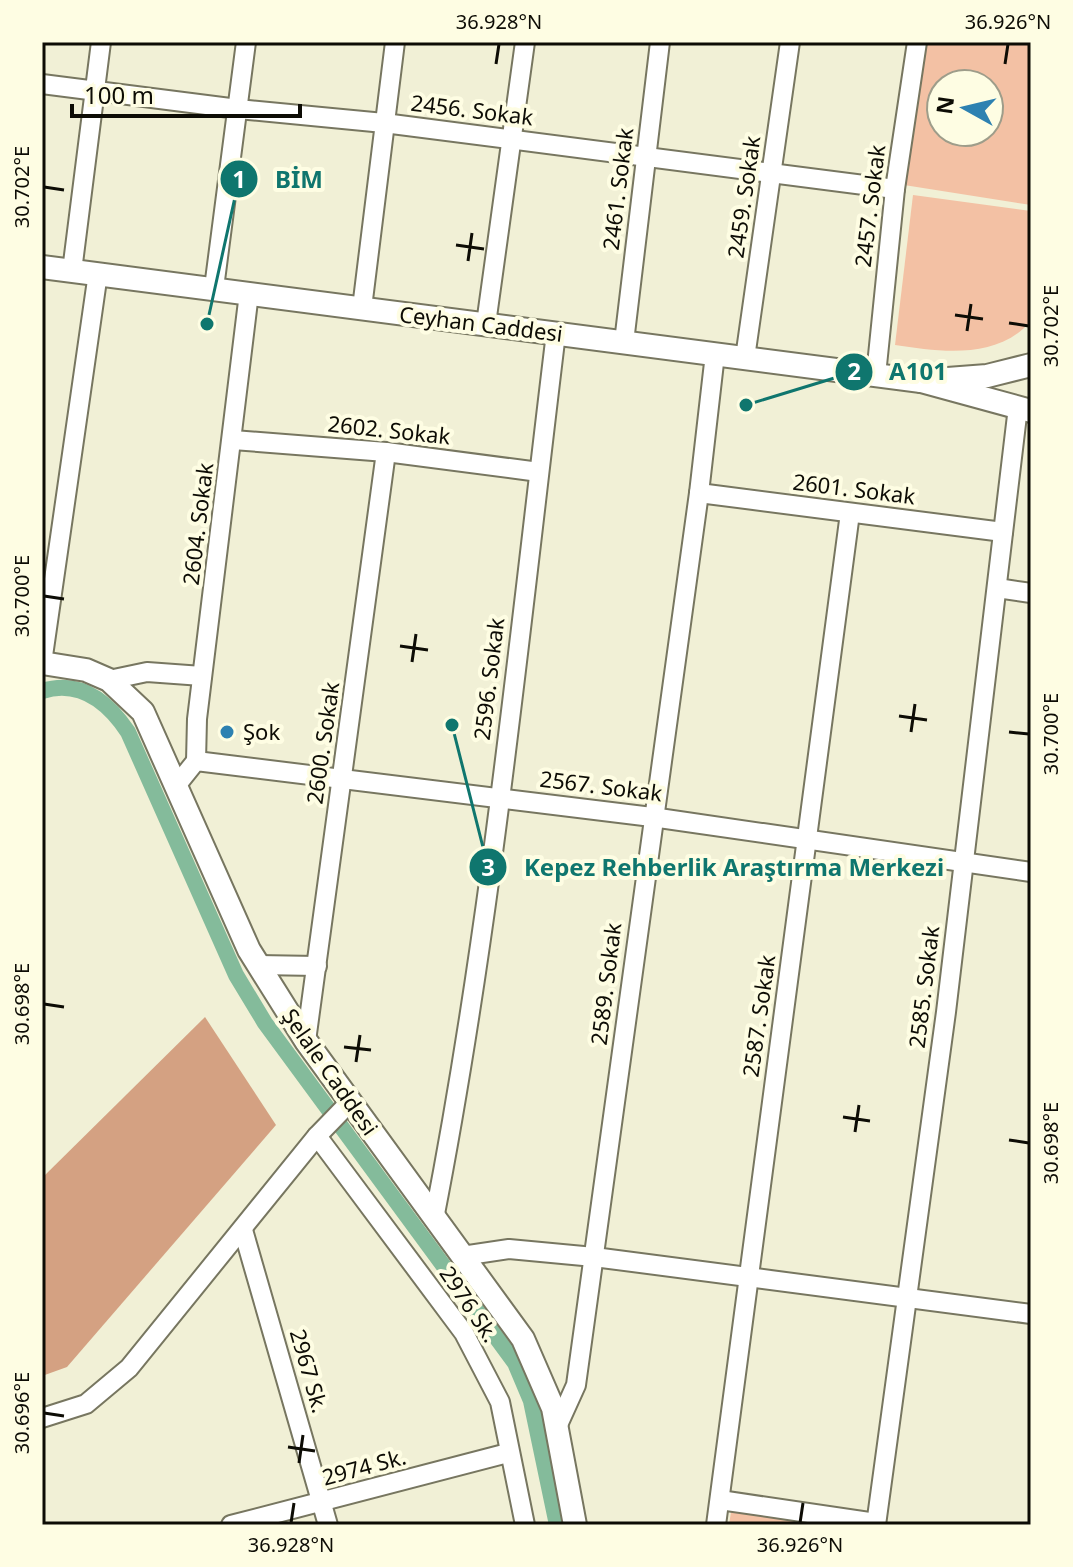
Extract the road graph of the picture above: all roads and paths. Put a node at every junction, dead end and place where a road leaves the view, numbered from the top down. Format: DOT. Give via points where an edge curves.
graph roads {
  1 [pos="101,42"];
  2 [pos="246,42"];
  3 [pos="395,42"];
  4 [pos="525,42"];
  5 [pos="660,42"];
  6 [pos="790,42"];
  7 [pos="917,42"];
  8 [pos="42,84"];
  9 [pos="94,91"];
  10 [pos="238,109"];
  11 [pos="384,123"];
  12 [pos="513,139"];
  13 [pos="646,156"];
  14 [pos="772,173"];
  15 [pos="895,189"];
  16 [pos="42,267"];
  17 [pos="72,271"];
  18 [pos="98,273"];
  19 [pos="214,288"];
  20 [pos="249,293"];
  21 [pos="362,308"];
  22 [pos="486,324"];
  23 [pos="556,333"];
  24 [pos="624,342"];
  25 [pos="715,354"];
  26 [pos="745,358"];
  27 [pos="1031,365"];
  28 [pos="876,375"];
  29 [pos="921,381"];
  30 [pos="1024,409"];
  31 [pos="233,440"];
  32 [pos="386,452"];
  33 [pos="539,472"];
  34 [pos="699,493"];
  35 [pos="850,513"];
  36 [pos="1003,532"];
  37 [pos="997,588"];
  38 [pos="1031,593"];
  39 [pos="42,663"];
  40 [pos="202,676"];
  41 [pos="109,680"];
  42 [pos="196,761"];
  43 [pos="343,780"];
  44 [pos="176,786"];
  45 [pos="499,797"];
  46 [pos="652,817"];
  47 [pos="806,838"];
  48 [pos="963,863"];
  49 [pos="1031,872"];
  50 [pos="258,965"];
  51 [pos="317,966"];
  52 [pos="306,1041"];
  53 [pos="350,1102"];
  54 [pos="317,1136"];
  55 [pos="434,1219"];
  56 [pos="243,1230"];
  57 [pos="462,1256"];
  58 [pos="594,1257"];
  59 [pos="748,1279"];
  60 [pos="908,1297"];
  61 [pos="1031,1314"];
  62 [pos="42,1418"];
  63 [pos="557,1427"];
  64 [pos="508,1453"];
  65 [pos="720,1500"];
  66 [pos="323,1504"];
  67 [pos="876,1524"];
  68 [pos="231,1525"];
  69 [pos="328,1525"];
  70 [pos="525,1525"];
  71 [pos="575,1525"];
  72 [pos="716,1525"];
  1 -- 9 [label="street"];
  2 -- 10 [label="street"];
  3 -- 11 [label="street"];
  4 -- 12 [label="street"];
  5 -- 13 [label="street, 2461. Sokak"];
  6 -- 14 [label="street, 2459. Sokak"];
  7 -- 15 [label="street, 2457. Sokak"];
  8 -- 9 [label="street, 2456. Sokak"];
  9 -- 10 [label="street, 2456. Sokak"];
  9 -- 17 [label="street"];
  10 -- 11 [label="street, 2456. Sokak"];
  10 -- 19 [label="street"];
  11 -- 12 [label="street, 2456. Sokak"];
  11 -- 21 [label="street"];
  12 -- 13 [label="street, 2456. Sokak"];
  12 -- 22 [label="street"];
  13 -- 14 [label="street, 2456. Sokak"];
  13 -- 24 [label="street, 2461. Sokak"];
  14 -- 15 [label="street, 2456. Sokak"];
  14 -- 26 [label="street, 2459. Sokak"];
  15 -- 28 [label="street, 2457. Sokak"];
  16 -- 17 [label="street, Ceyhan Caddesi"];
  17 -- 18 [label="street, Ceyhan Caddesi"];
  18 -- 19 [label="street, Ceyhan Caddesi"];
  18 -- 39 [label="street"];
  19 -- 20 [label="street, Ceyhan Caddesi"];
  20 -- 21 [label="street, Ceyhan Caddesi"];
  20 -- 31 [label="street, 2604. Sokak"];
  21 -- 22 [label="street, Ceyhan Caddesi"];
  22 -- 23 [label="street, Ceyhan Caddesi"];
  23 -- 24 [label="street, Ceyhan Caddesi"];
  23 -- 33 [label="street, 2596. Sokak"];
  24 -- 25 [label="street, Ceyhan Caddesi"];
  25 -- 26 [label="street, Ceyhan Caddesi"];
  25 -- 34 [label="street, 2589. Sokak"];
  26 -- 28 [label="street, Ceyhan Caddesi"];
  27 -- 29 [label="street, Ceyhan Caddesi" via="979,377"];
  28 -- 29 [label="street, Ceyhan Caddesi"];
  29 -- 30 [label="street, Ceyhan Caddesi"];
  30 -- 36 [label="street, 2585. Sokak"];
  31 -- 32 [label="street, 2602. Sokak"];
  31 -- 40 [label="street, 2604. Sokak"];
  32 -- 33 [label="street, 2602. Sokak"];
  32 -- 43 [label="street, 2600. Sokak"];
  33 -- 45 [label="street, 2596. Sokak"];
  34 -- 35 [label="street, 2601. Sokak"];
  34 -- 46 [label="street, 2589. Sokak"];
  35 -- 36 [label="street, 2601. Sokak"];
  35 -- 47 [label="street, 2587. Sokak"];
  36 -- 37 [label="street, 2585. Sokak"];
  37 -- 38 [label="street"];
  37 -- 48 [label="street, 2585. Sokak"];
  39 -- 41 [label="street, Şelale Caddesi" via="86,670"];
  40 -- 41 [label="street" via="147,672"];
  40 -- 42 [label="street, 2604. Sokak"];
  41 -- 44 [label="street, Şelale Caddesi" via="143,712"];
  42 -- 43 [label="street, 2567. Sokak"];
  42 -- 44 [label="street"];
  43 -- 45 [label="street, 2567. Sokak"];
  43 -- 51 [label="street, 2600. Sokak"];
  44 -- 50 [label="street, Şelale Caddesi"];
  45 -- 46 [label="street, 2567. Sokak"];
  45 -- 55 [label="street, 2596. Sokak" via="453,1125"];
  46 -- 47 [label="street, 2567. Sokak"];
  46 -- 58 [label="street, 2589. Sokak"];
  47 -- 48 [label="street, 2567. Sokak"];
  47 -- 59 [label="street, 2587. Sokak"];
  48 -- 49 [label="street, 2567. Sokak"];
  48 -- 60 [label="street, 2585. Sokak"];
  50 -- 51 [label="street"];
  50 -- 52 [label="street, Şelale Caddesi"];
  51 -- 52 [label="street, 2600. Sokak"];
  52 -- 53 [label="street, Şelale Caddesi"];
  53 -- 54 [label="street"];
  53 -- 55 [label="street, Şelale Caddesi"];
  54 -- 56 [label="street"];
  54 -- 64 [label="street, 2976 Sk." via="464,1333 500,1402"];
  55 -- 57 [label="street, Şelale Caddesi"];
  56 -- 62 [label="street" via="129,1368 86,1404"];
  56 -- 66 [label="street, 2967 Sk."];
  57 -- 58 [label="street" via="509,1249"];
  57 -- 63 [label="street, Şelale Caddesi" via="523,1339"];
  58 -- 59 [label="street"];
  58 -- 63 [label="street, 2589. Sokak" via="576,1385"];
  59 -- 60 [label="street"];
  59 -- 65 [label="street, 2587. Sokak"];
  60 -- 61 [label="street"];
  60 -- 67 [label="street, 2585. Sokak"];
  63 -- 71 [label="street, Şelale Caddesi"];
  64 -- 66 [label="street, 2974 Sk."];
  64 -- 70 [label="street, 2976 Sk."];
  65 -- 67 [label="street"];
  65 -- 72 [label="street, 2587. Sokak"];
  66 -- 68 [label="street, 2974 Sk."];
  66 -- 69 [label="street, 2967 Sk."];
}
